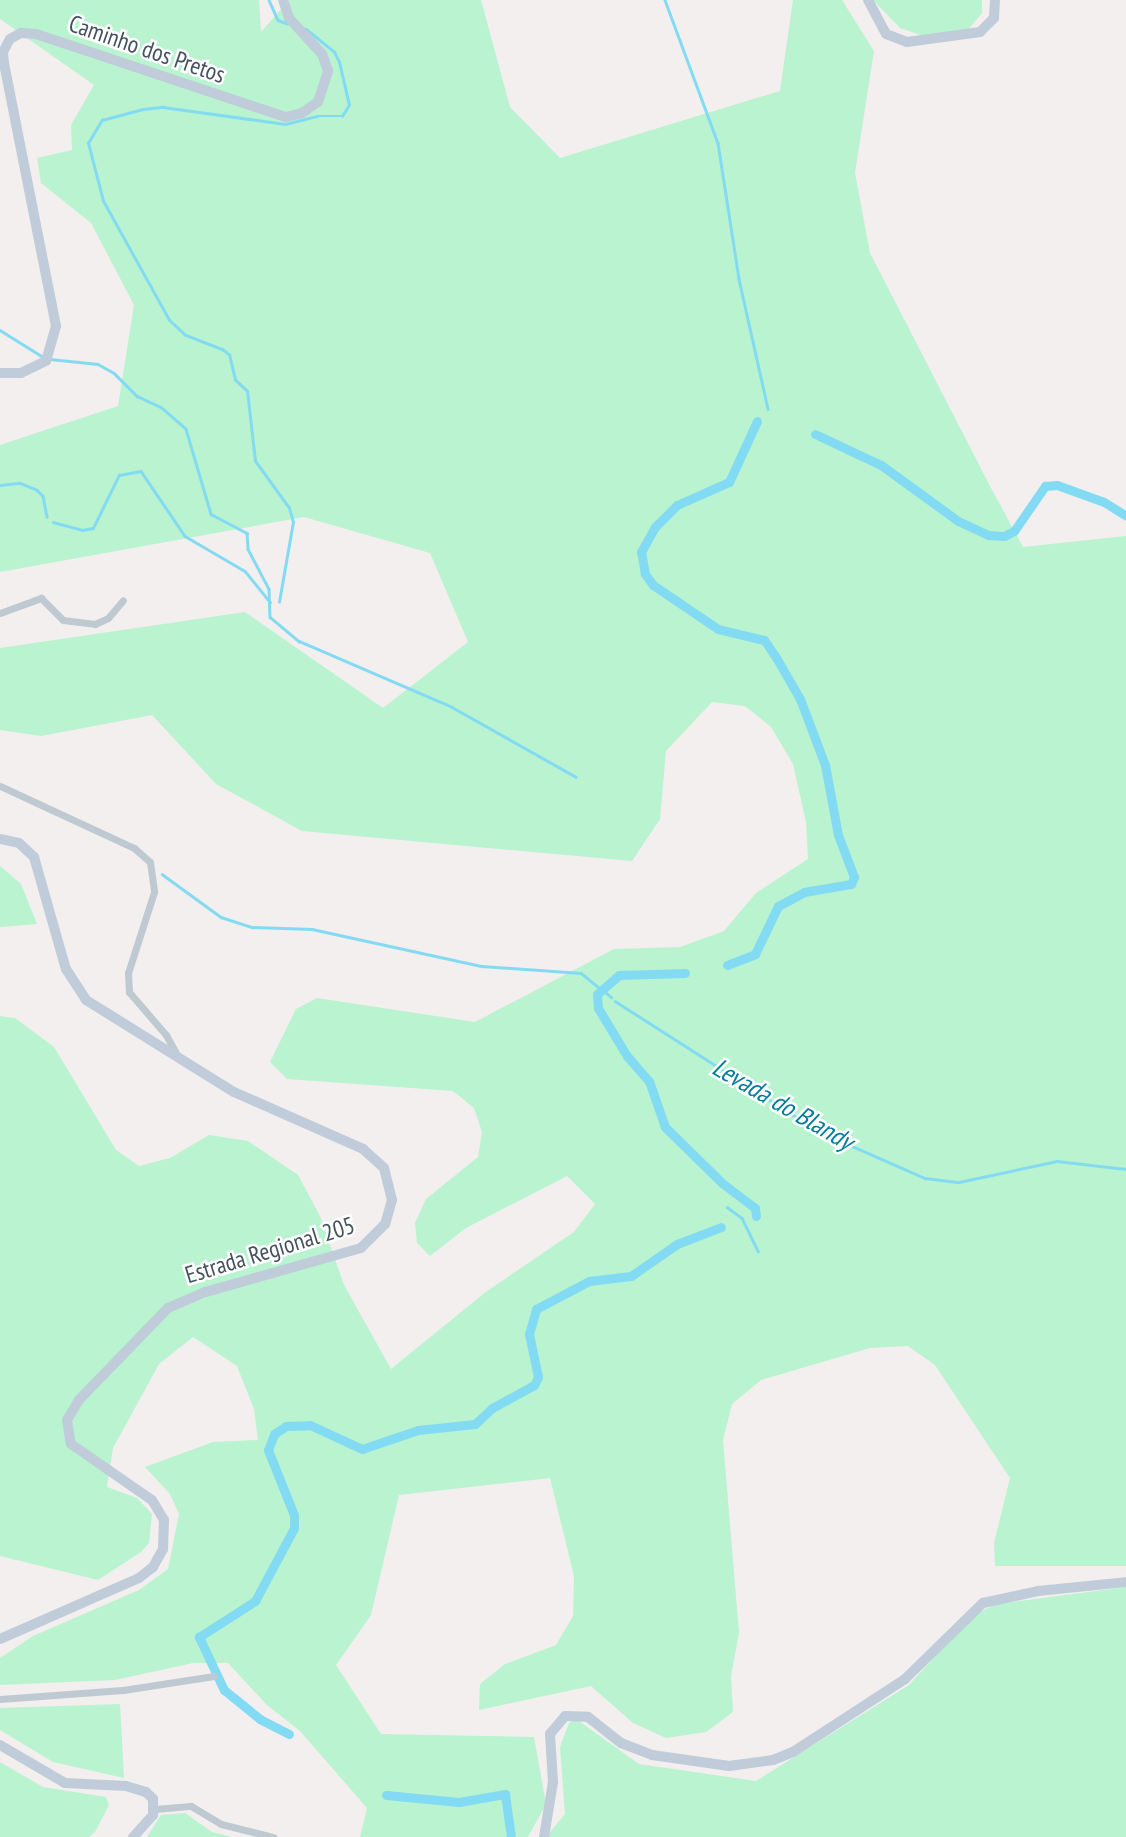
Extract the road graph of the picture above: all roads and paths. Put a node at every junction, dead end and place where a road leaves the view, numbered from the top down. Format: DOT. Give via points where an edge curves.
graph roads {
  1 [pos="283,0"];
  2 [pos="869,0"];
  3 [pos="995,0"];
  4 [pos="0,373"];
  5 [pos="123,600"];
  6 [pos="0,612"];
  7 [pos="0,786"];
  8 [pos="0,838"];
  9 [pos="179,1059"];
  10 [pos="1126,1581"];
  11 [pos="0,1639"];
  12 [pos="214,1676"];
  13 [pos="0,1699"];
  14 [pos="0,1745"];
  15 [pos="155,1810"];
  16 [pos="134,1837"];
  17 [pos="273,1837"];
  18 [pos="544,1837"];
  1 -- 4 [label="main road, Caminho dos Pretos" via="289,18 322,54 328,71 318,102 286,117 36,34 20,33 6,44 4,64 55,312 49,357 21,373"];
  2 -- 3 [label="main road" via="886,34 907,42 980,32 994,18"];
  5 -- 6 [label="street" via="108,618 95,624 63,620 41,598"];
  7 -- 9 [label="street" via="134,848 150,862 154,892 128,973 129,992 166,1035"];
  8 -- 9 [label="main road, Estrada Regional 205" via="19,843 39,868 66,969 79,992 95,1007"];
  9 -- 11 [label="main road, Estrada Regional 205" via="245,1097 370,1154 389,1179 391,1210 378,1235 354,1252 205,1292 168,1308 79,1400 67,1420 71,1444 152,1500 164,1520 163,1549 153,1567 139,1578"];
  10 -- 18 [label="main road" via="1038,1591 984,1603 905,1679 793,1752 773,1760 729,1766 652,1755 621,1743 588,1717 565,1716 550,1734 553,1782"];
  12 -- 13 [label="street" via="123,1690"];
  14 -- 15 [label="main road" via="65,1783 137,1788 151,1795"];
  15 -- 16 [label="main road"];
  15 -- 17 [label="street" via="191,1806 221,1824"];
}
